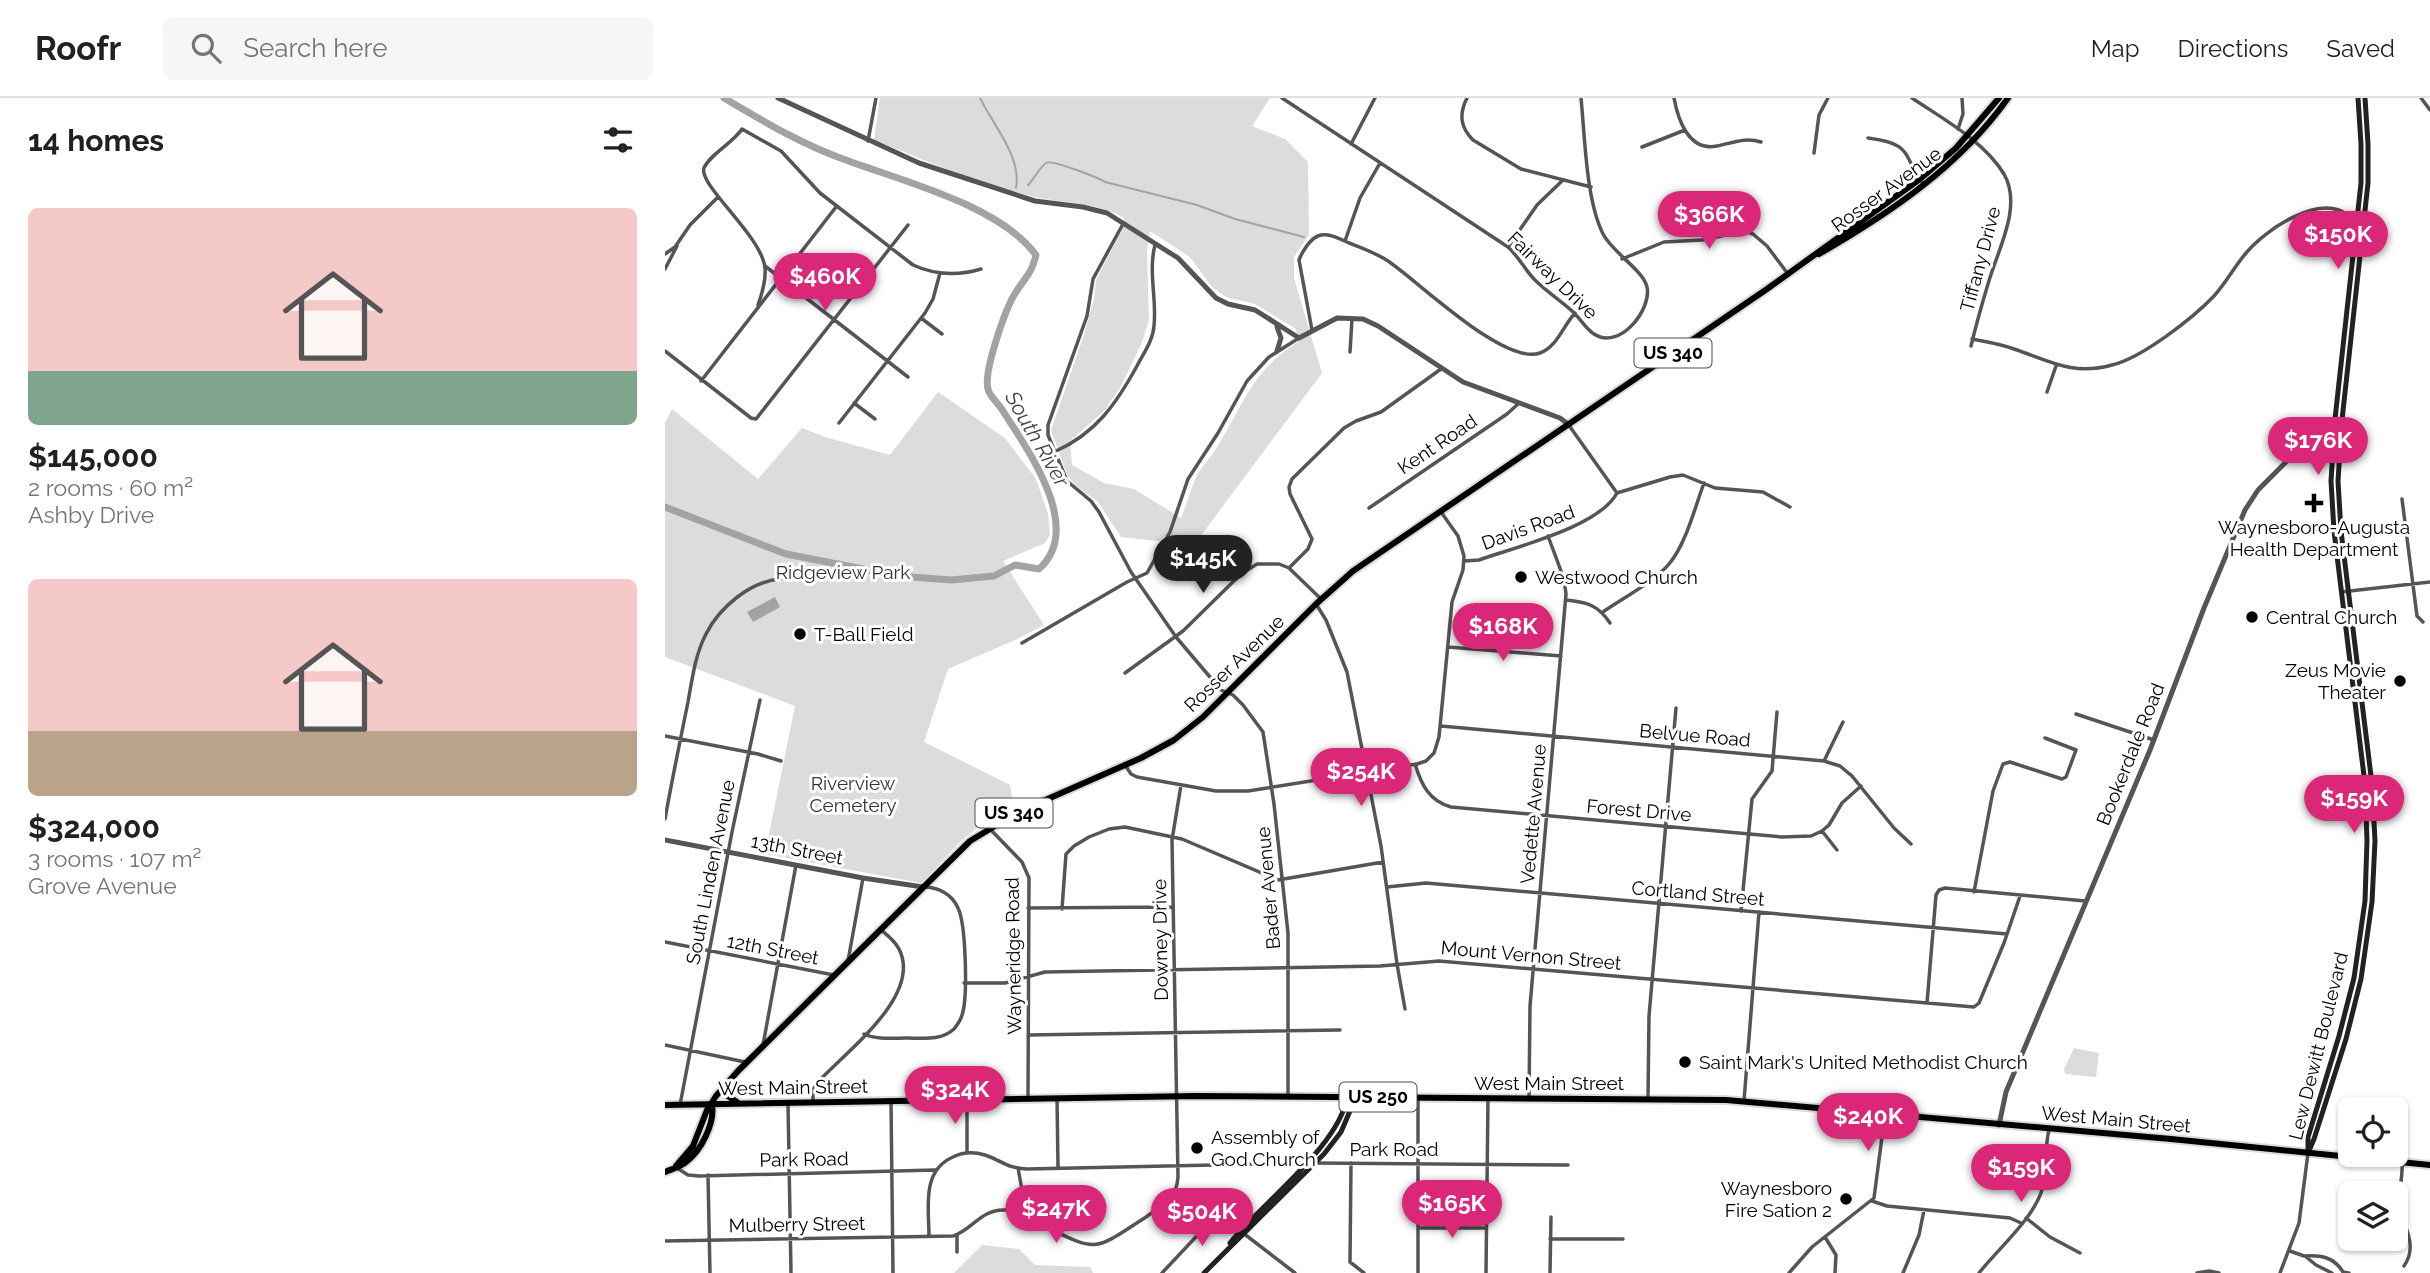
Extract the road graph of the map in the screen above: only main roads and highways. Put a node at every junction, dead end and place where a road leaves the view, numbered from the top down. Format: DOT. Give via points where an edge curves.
graph roads {
  1 [pos="1999,98"];
  2 [pos="2008,98"];
  3 [pos="2357,98"];
  4 [pos="2365,98"];
  5 [pos="1971,139"];
  6 [pos="2336,444"];
  7 [pos="2369,784"];
  8 [pos="730,1081"];
  9 [pos="1347,1097"];
  10 [pos="1356,1097"];
  11 [pos="749,1104"];
  12 [pos="665,1105"];
  13 [pos="712,1105"];
  14 [pos="2308,1153"];
  15 [pos="2430,1165"];
  16 [pos="665,1172"];
  17 [pos="1242,1233"];
  18 [pos="1205,1273"];
  1 -- 5 [label="main road, Rosser Avenue / US 340"];
  2 -- 5 [label="main road, Rosser Avenue / US 340"];
  3 -- 6 [label="main road, Lew Dewitt Boulevard" via="2361,183"];
  4 -- 6 [label="main road, Lew Dewitt Boulevard" via="2368,183"];
  5 -- 8 [label="main road, Rosser Avenue / US 340" via="1922,182 1847,229 1803,264 1369,560 1318,602 1181,735 1125,765 1020,810 965,845"];
  6 -- 7 [label="main road, Lew Dewitt Boulevard"];
  6 -- 7 [label="main road, Lew Dewitt Boulevard" via="2332,511"];
  7 -- 14 [label="main road, Lew Dewitt Boulevard" via="2375,841 2361,979"];
  8 -- 11 [label="main road" via="727,1098"];
  8 -- 13 [label="main road, Rosser Avenue / US 340"];
  9 -- 10 [label="main road, West Main Street / US 250"];
  9 -- 11 [label="main road, West Main Street / US 250"];
  9 -- 17 [label="main road" via="1334,1129"];
  10 -- 14 [label="main road, West Main Street / US 250" via="1744,1101"];
  10 -- 17 [label="main road" via="1341,1132"];
  11 -- 13 [label="main road, West Main Street / US 250"];
  12 -- 13 [label="main road, West Main Street"];
  13 -- 16 [label="main road, Rosser Avenue" via="693,1146"];
  14 -- 15 [label="main road, West Main Street / US 250"];
  17 -- 18 [label="main road"];
}
